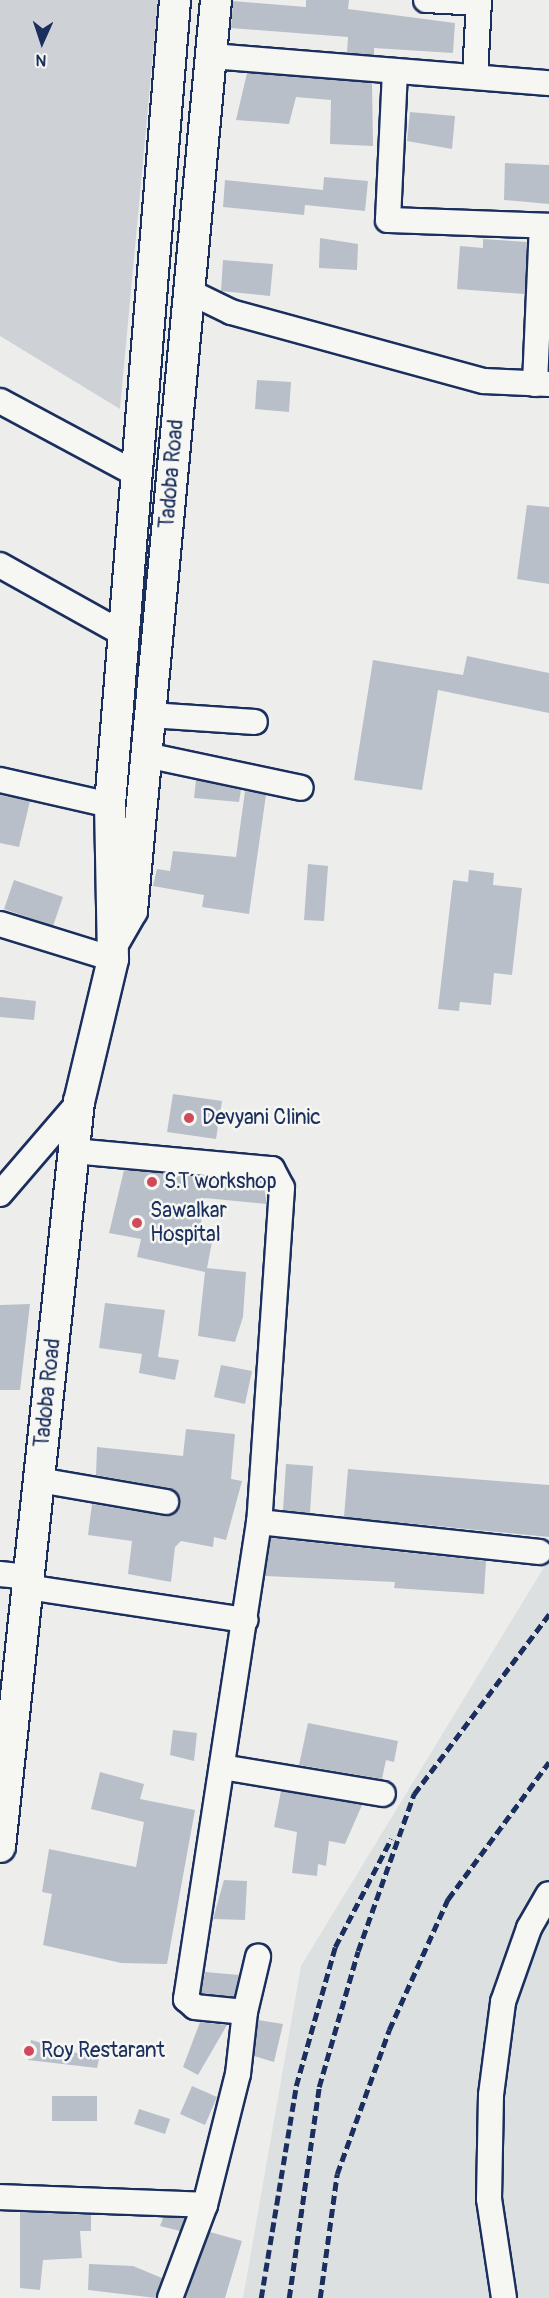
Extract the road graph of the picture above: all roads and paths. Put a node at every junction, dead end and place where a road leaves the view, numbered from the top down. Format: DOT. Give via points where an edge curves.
graph roads {
  1 [pos="175,0"];
  2 [pos="216,0"];
  3 [pos="426,0"];
  4 [pos="479,2"];
  5 [pos="211,56"];
  6 [pos="395,71"];
  7 [pos="476,77"];
  8 [pos="549,83"];
  9 [pos="545,226"];
  10 [pos="188,291"];
  11 [pos="542,384"];
  12 [pos="0,401"];
  13 [pos="138,474"];
  14 [pos="0,565"];
  15 [pos="125,634"];
  16 [pos="150,715"];
  17 [pos="255,722"];
  18 [pos="146,755"];
  19 [pos="0,780"];
  20 [pos="301,788"];
  21 [pos="110,805"];
  22 [pos="0,924"];
  23 [pos="113,950"];
  24 [pos="79,1102"];
  25 [pos="73,1150"];
  26 [pos="0,1194"];
  27 [pos="39,1480"];
  28 [pos="166,1502"];
  29 [pos="259,1522"];
  30 [pos="539,1552"];
  31 [pos="19,1579"];
  32 [pos="246,1620"];
  33 [pos="222,1767"];
  34 [pos="383,1794"];
  35 [pos="0,1847"];
  36 [pos="549,1894"];
  37 [pos="258,1957"];
  38 [pos="244,2012"];
  39 [pos="0,2197"];
  40 [pos="205,2205"];
  41 [pos="170,2298"];
  42 [pos="504,2298"];
  1 -- 13 [label="main road, Tadoba Road"];
  2 -- 5 [label="main road, Tadoba Road"];
  3 -- 4 [label="street"];
  4 -- 7 [label="street"];
  5 -- 6 [label="street"];
  5 -- 10 [label="main road, Tadoba Road"];
  6 -- 7 [label="street"];
  6 -- 9 [label="street" via="388,220"];
  7 -- 8 [label="street"];
  9 -- 11 [label="street"];
  10 -- 11 [label="street" via="231,312 343,345 484,381"];
  10 -- 16 [label="main road, Tadoba Road"];
  12 -- 13 [label="street"];
  13 -- 15 [label="main road, Tadoba Road"];
  14 -- 15 [label="street"];
  15 -- 21 [label="main road, Tadoba Road"];
  16 -- 17 [label="street"];
  16 -- 18 [label="main road, Tadoba Road"];
  18 -- 20 [label="street"];
  18 -- 23 [label="main road, Tadoba Road" via="132,911"];
  19 -- 21 [label="street"];
  21 -- 23 [label="main road, Tadoba Road" via="109,913"];
  22 -- 23 [label="street"];
  23 -- 24 [label="main road, Tadoba Road"];
  24 -- 25 [label="main road, Tadoba Road"];
  24 -- 26 [label="street"];
  25 -- 27 [label="main road, Tadoba Road"];
  25 -- 29 [label="street" via="272,1169 281,1183"];
  27 -- 28 [label="street"];
  27 -- 31 [label="main road, Tadoba Road"];
  29 -- 30 [label="street"];
  29 -- 32 [label="street"];
  31 -- 32 [label="street"];
  31 -- 35 [label="main road, Tadoba Road"];
  32 -- 33 [label="street"];
  33 -- 34 [label="street"];
  33 -- 38 [label="street" via="186,1999 195,2007"];
  36 -- 42 [label="street" via="530,1928 503,2002 491,2095 489,2199"];
  37 -- 38 [label="street"];
  38 -- 40 [label="street" via="238,2074"];
  39 -- 40 [label="street"];
  40 -- 41 [label="street"];
}
